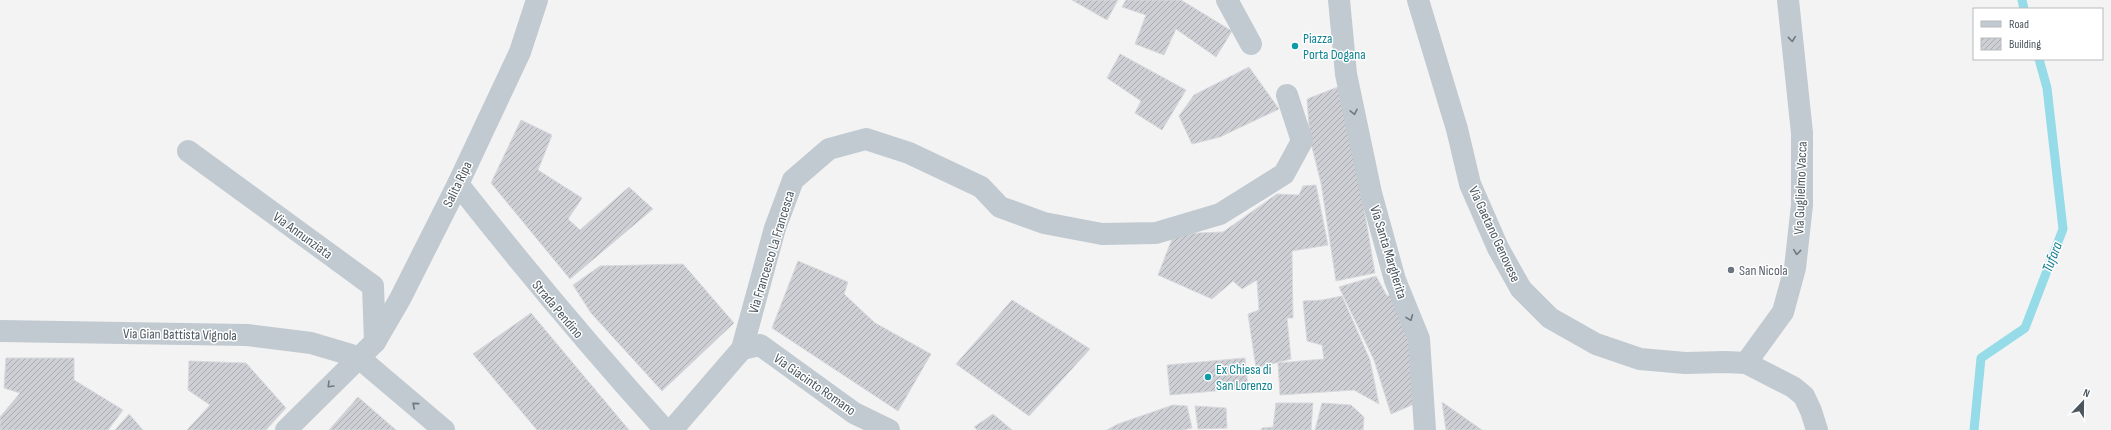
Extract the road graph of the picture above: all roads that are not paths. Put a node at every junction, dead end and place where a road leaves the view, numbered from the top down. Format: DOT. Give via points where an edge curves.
graph roads {
  1 [pos="537,0"];
  2 [pos="1226,0"];
  3 [pos="1339,0"];
  4 [pos="1418,0"];
  5 [pos="1788,0"];
  6 [pos="1252,44"];
  7 [pos="1287,95"];
  8 [pos="188,151"];
  9 [pos="458,184"];
  10 [pos="0,331"];
  11 [pos="375,342"];
  12 [pos="742,349"];
  13 [pos="358,357"];
  14 [pos="1746,363"];
  15 [pos="286,430"];
  16 [pos="444,430"];
  17 [pos="665,430"];
  18 [pos="672,430"];
  19 [pos="889,430"];
  20 [pos="1425,430"];
  21 [pos="1817,430"];
  1 -- 9 [label="street, Salita Ripa" via="520,52"];
  2 -- 6 [label="street"];
  3 -- 20 [label="street, Via Santa Margherita, one-way" via="1346,74 1371,193 1393,273 1419,339"];
  4 -- 14 [label="street, Via Gaetano Genovese" via="1457,129 1470,184 1498,248 1521,289 1550,318 1596,344 1640,359 1685,363"];
  5 -- 14 [label="street, Via Guglielmo Vacca, one-way" via="1802,133 1802,205 1795,268 1783,312"];
  7 -- 12 [label="street, Via Francesco La Francesca" via="1302,141 1284,174 1220,214 1156,233 1102,234 1044,223 1000,207 981,187 909,153 866,139 829,149 793,180 775,228"];
  8 -- 11 [label="street, Via Annunziata" via="373,286"];
  9 -- 11 [label="street, Salita Ripa" via="400,299"];
  9 -- 17 [label="street, Strada Pendino" via="597,355"];
  10 -- 13 [label="street, Via Gian Battista Vignola" via="247,335 311,343"];
  11 -- 13 [label="street, Salita Ripa"];
  12 -- 18 [label="street"];
  12 -- 19 [label="street, Via Giacinto Romano" via="760,345 854,413"];
  13 -- 15 [label="street, Salita Ripa, one-way"];
  16 -- 13 [label="street, one-way"];
  14 -- 21 [label="street" via="1793,387 1804,396"];
}
